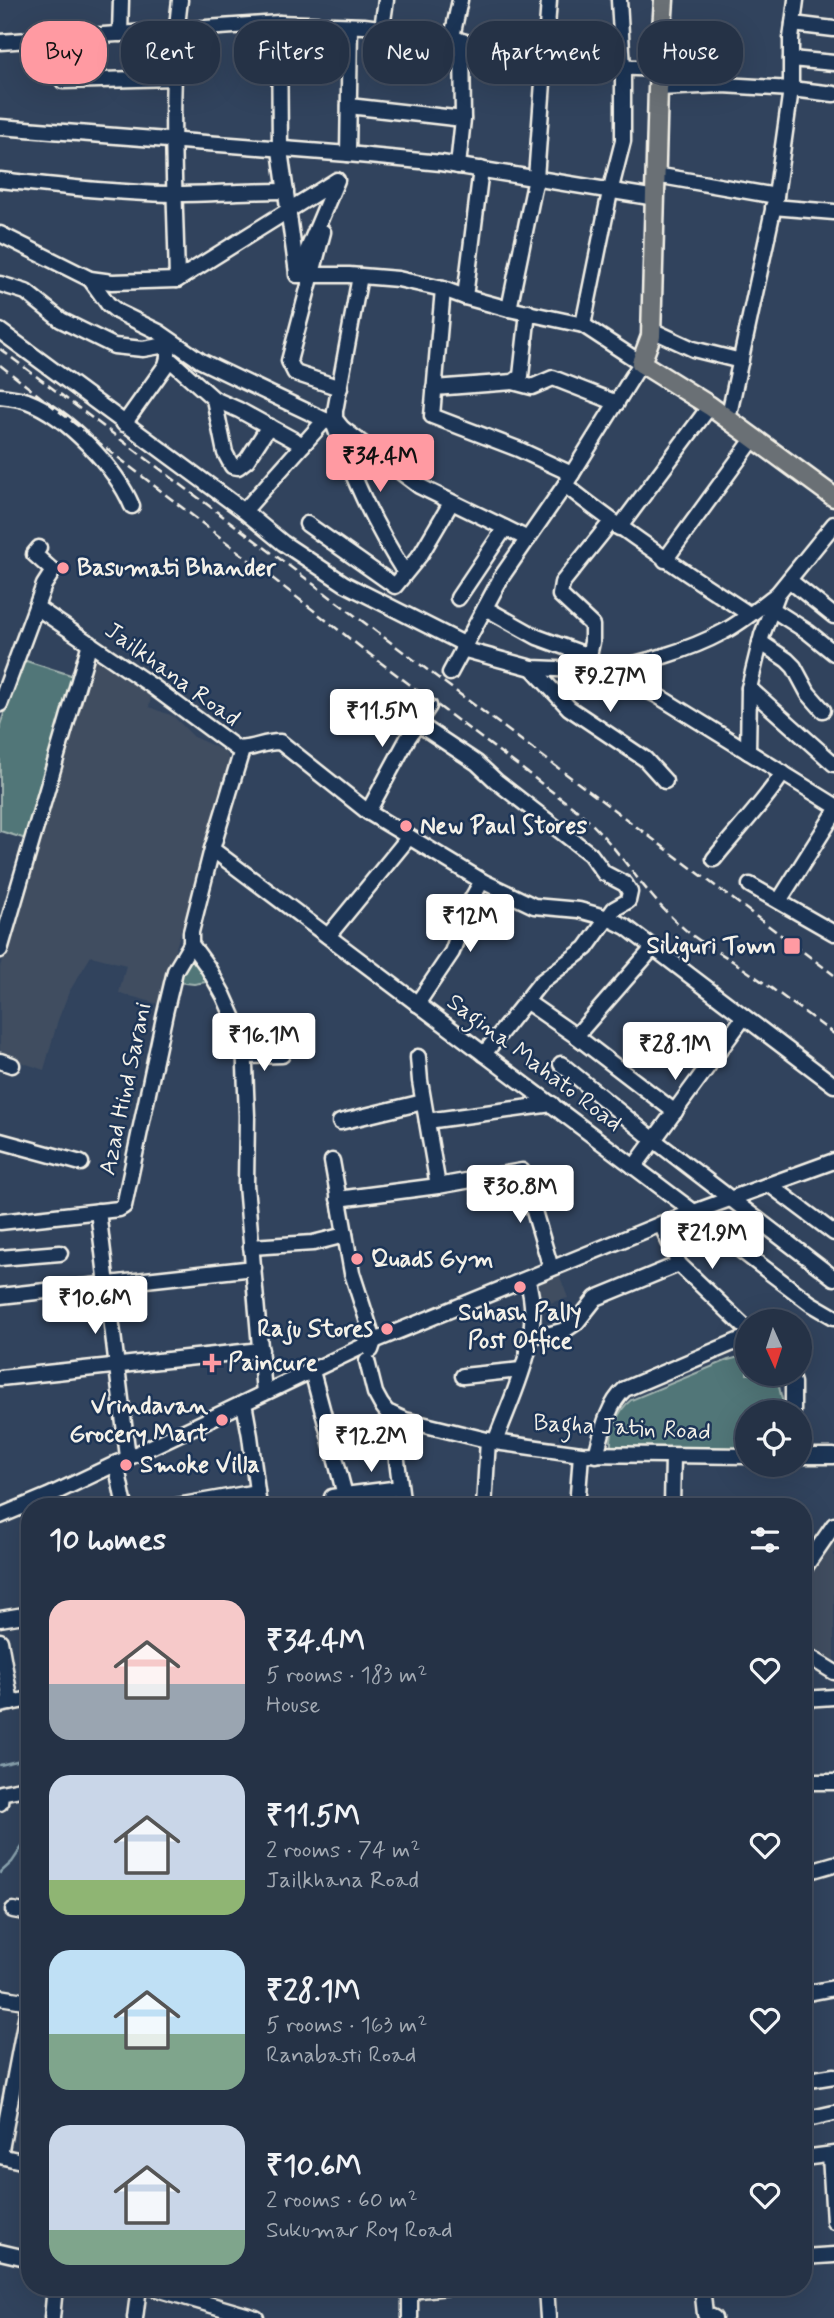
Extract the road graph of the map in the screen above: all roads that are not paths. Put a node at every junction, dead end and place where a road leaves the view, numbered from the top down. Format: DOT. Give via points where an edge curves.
graph roads {
  1 [pos="121,0"];
  2 [pos="180,0"];
  3 [pos="386,0"];
  4 [pos="460,0"];
  5 [pos="549,0"];
  6 [pos="619,0"];
  7 [pos="664,0"];
  8 [pos="796,0"];
  9 [pos="177,21"];
  10 [pos="384,21"];
  11 [pos="548,21"];
  12 [pos="620,21"];
  13 [pos="662,21"];
  14 [pos="793,24"];
  15 [pos="350,26"];
  16 [pos="363,27"];
  17 [pos="834,29"];
  18 [pos="120,34"];
  19 [pos="453,38"];
  20 [pos="457,39"];
  21 [pos="0,42"];
  22 [pos="467,42"];
  23 [pos="791,59"];
  24 [pos="834,63"];
  25 [pos="175,84"];
  26 [pos="279,84"];
  27 [pos="543,84"];
  28 [pos="623,84"];
  29 [pos="658,84"];
  30 [pos="658,88"];
  31 [pos="791,89"];
  32 [pos="834,94"];
  33 [pos="349,106"];
  34 [pos="463,119"];
  35 [pos="0,127"];
  36 [pos="174,141"];
  37 [pos="280,150"];
  38 [pos="348,154"];
  39 [pos="458,166"];
  40 [pos="481,169"];
  41 [pos="656,174"];
  42 [pos="536,178"];
  43 [pos="0,180"];
  44 [pos="337,180"];
  45 [pos="286,191"];
  46 [pos="610,192"];
  47 [pos="175,194"];
  48 [pos="656,198"];
  49 [pos="775,201"];
  50 [pos="834,212"];
  51 [pos="0,234"];
  52 [pos="297,275"];
  53 [pos="359,276"];
  54 [pos="90,279"];
  55 [pos="177,280"];
  56 [pos="0,284"];
  57 [pos="443,289"];
  58 [pos="465,297"];
  59 [pos="509,309"];
  60 [pos="528,312"];
  61 [pos="583,325"];
  62 [pos="652,330"];
  63 [pos="0,331"];
  64 [pos="164,345"];
  65 [pos="741,361"];
  66 [pos="641,363"];
  67 [pos="513,382"];
  68 [pos="340,388"];
  69 [pos="434,388"];
  70 [pos="0,396"];
  71 [pos="214,399"];
  72 [pos="617,403"];
  73 [pos="710,406"];
  74 [pos="728,419"];
  75 [pos="124,424"];
  76 [pos="334,424"];
  77 [pos="269,426"];
  78 [pos="754,438"];
  79 [pos="303,445"];
  80 [pos="568,480"];
  81 [pos="834,497"];
  82 [pos="451,503"];
  83 [pos="132,506"];
  84 [pos="244,511"];
  85 [pos="307,524"];
  86 [pos="834,524"];
  87 [pos="615,525"];
  88 [pos="505,528"];
  89 [pos="528,539"];
  90 [pos="39,548"];
  91 [pos="665,560"];
  92 [pos="405,573"];
  93 [pos="789,580"];
  94 [pos="778,593"];
  95 [pos="458,598"];
  96 [pos="36,607"];
  97 [pos="485,608"];
  98 [pos="772,609"];
  99 [pos="749,614"];
  100 [pos="834,616"];
  101 [pos="760,642"];
  102 [pos="90,643"];
  103 [pos="463,646"];
  104 [pos="834,653"];
  105 [pos="587,663"];
  106 [pos="532,668"];
  107 [pos="604,671"];
  108 [pos="450,673"];
  109 [pos="749,688"];
  110 [pos="0,704"];
  111 [pos="429,706"];
  112 [pos="823,710"];
  113 [pos="417,723"];
  114 [pos="242,750"];
  115 [pos="748,752"];
  116 [pos="834,764"];
  117 [pos="783,773"];
  118 [pos="665,780"];
  119 [pos="834,806"];
  120 [pos="368,812"];
  121 [pos="834,814"];
  122 [pos="409,837"];
  123 [pos="212,849"];
  124 [pos="714,859"];
  125 [pos="482,881"];
  126 [pos="750,885"];
  127 [pos="779,901"];
  128 [pos="608,918"];
  129 [pos="4,925"];
  130 [pos="834,933"];
  131 [pos="328,936"];
  132 [pos="191,944"];
  133 [pos="653,948"];
  134 [pos="0,950"];
  135 [pos="527,1002"];
  136 [pos="417,1004"];
  137 [pos="744,1017"];
  138 [pos="576,1036"];
  139 [pos="484,1054"];
  140 [pos="282,1055"];
  141 [pos="246,1056"];
  142 [pos="418,1057"];
  143 [pos="561,1064"];
  144 [pos="834,1085"];
  145 [pos="424,1102"];
  146 [pos="552,1104"];
  147 [pos="675,1112"];
  148 [pos="427,1121"];
  149 [pos="340,1122"];
  150 [pos="654,1140"];
  151 [pos="0,1141"];
  152 [pos="332,1161"];
  153 [pos="834,1161"];
  154 [pos="81,1163"];
  155 [pos="634,1167"];
  156 [pos="770,1185"];
  157 [pos="438,1186"];
  158 [pos="338,1199"];
  159 [pos="730,1199"];
  160 [pos="98,1211"];
  161 [pos="694,1212"];
  162 [pos="0,1222"];
  163 [pos="661,1224"];
  164 [pos="834,1233"];
  165 [pos="345,1235"];
  166 [pos="722,1236"];
  167 [pos="251,1247"];
  168 [pos="60,1253"];
  169 [pos="0,1258"];
  170 [pos="679,1264"];
  171 [pos="254,1268"];
  172 [pos="551,1268"];
  173 [pos="834,1278"];
  174 [pos="527,1279"];
  175 [pos="106,1284"];
  176 [pos="0,1296"];
  177 [pos="834,1317"];
  178 [pos="735,1318"];
  179 [pos="532,1335"];
  180 [pos="374,1341"];
  181 [pos="735,1342"];
  182 [pos="261,1350"];
  183 [pos="347,1354"];
  184 [pos="367,1361"];
  185 [pos="117,1366"];
  186 [pos="521,1370"];
  187 [pos="312,1371"];
  188 [pos="463,1376"];
  189 [pos="0,1378"];
  190 [pos="264,1393"];
  191 [pos="244,1403"];
  192 [pos="391,1414"];
  193 [pos="492,1441"];
  194 [pos="588,1454"];
  195 [pos="673,1456"];
  196 [pos="735,1456"];
  197 [pos="812,1456"];
  198 [pos="834,1456"];
  199 [pos="122,1460"];
  200 [pos="401,1488"];
  201 [pos="345,1495"];
  202 [pos="54,1498"];
  203 [pos="124,1498"];
  204 [pos="258,1498"];
  205 [pos="332,1498"];
  206 [pos="402,1498"];
  207 [pos="485,1498"];
  208 [pos="579,1498"];
  209 [pos="672,1498"];
  210 [pos="21,1510"];
  211 [pos="0,1516"];
  212 [pos="834,1525"];
  213 [pos="812,1557"];
  214 [pos="21,1616"];
  215 [pos="0,1619"];
  216 [pos="0,1641"];
  217 [pos="812,1659"];
  218 [pos="834,1672"];
  219 [pos="834,1698"];
  220 [pos="812,1699"];
  221 [pos="5,1704"];
  222 [pos="812,1782"];
  223 [pos="834,1782"];
  224 [pos="21,1789"];
  225 [pos="0,1806"];
  226 [pos="834,1864"];
  227 [pos="812,1870"];
  228 [pos="13,1910"];
  229 [pos="21,1911"];
  230 [pos="834,1988"];
  231 [pos="812,1992"];
  232 [pos="0,1997"];
  233 [pos="21,2001"];
  234 [pos="21,2044"];
  235 [pos="834,2076"];
  236 [pos="812,2080"];
  237 [pos="834,2113"];
  238 [pos="812,2118"];
  239 [pos="832,2154"];
  240 [pos="0,2156"];
  241 [pos="812,2157"];
  242 [pos="21,2161"];
  243 [pos="834,2222"];
  244 [pos="0,2252"];
  245 [pos="834,2255"];
  246 [pos="812,2256"];
  247 [pos="21,2257"];
  248 [pos="54,2296"];
  249 [pos="138,2296"];
  250 [pos="181,2296"];
  251 [pos="407,2296"];
  252 [pos="547,2296"];
  253 [pos="703,2296"];
  254 [pos="52,2318"];
  255 [pos="135,2318"];
  256 [pos="256,2318"];
  257 [pos="410,2318"];
  258 [pos="548,2318"];
  259 [pos="714,2318"];
  1 -- 18 [label="street"];
  2 -- 9 [label="street"];
  3 -- 10 [label="street"];
  4 -- 20 [label="street"];
  5 -- 11 [label="street"];
  6 -- 12 [label="street"];
  7 -- 13 [label="main road"];
  8 -- 14 [label="street"];
  14 -- 17 [label="street"];
  14 -- 23 [label="street"];
  15 -- 16 [label="street"];
  15 -- 33 [label="street"];
  18 -- 21 [label="street"];
  19 -- 20 [label="street"];
  20 -- 22 [label="street"];
  20 -- 34 [label="street"];
  23 -- 24 [label="street"];
  23 -- 31 [label="street"];
  25 -- 36 [label="street"];
  26 -- 37 [label="street"];
  27 -- 42 [label="street"];
  28 -- 46 [label="street" via="623,141"];
  29 -- 30 [label="main road"];
  30 -- 31 [label="street"];
  30 -- 41 [label="main road"];
  31 -- 32 [label="street"];
  31 -- 49 [label="street"];
  33 -- 34 [label="street"];
  33 -- 38 [label="street"];
  34 -- 39 [label="street"];
  35 -- 36 [label="street"];
  36 -- 37 [label="street"];
  36 -- 47 [label="street"];
  37 -- 38 [label="street"];
  37 -- 45 [label="street"];
  38 -- 39 [label="street"];
  39 -- 40 [label="street"];
  40 -- 42 [label="street"];
  40 -- 58 [label="street"];
  41 -- 48 [label="main road"];
  41 -- 49 [label="street"];
  42 -- 46 [label="street"];
  42 -- 59 [label="street"];
  43 -- 47 [label="street"];
  44 -- 52 [label="street"];
  44 -- 55 [label="street"];
  44 -- 68 [label="street" via="289,361 295,373"];
  45 -- 47 [label="street"];
  45 -- 52 [label="street"];
  46 -- 48 [label="street"];
  46 -- 61 [label="street"];
  47 -- 55 [label="street"];
  48 -- 62 [label="main road"];
  49 -- 50 [label="street"];
  49 -- 65 [label="street"];
  51 -- 54 [label="street"];
  52 -- 53 [label="street"];
  53 -- 57 [label="street"];
  53 -- 68 [label="street"];
  54 -- 55 [label="street"];
  54 -- 64 [label="street" via="108,304"];
  56 -- 64 [label="street" via="26,292 61,320 107,343 143,349"];
  57 -- 58 [label="street"];
  57 -- 69 [label="street"];
  58 -- 59 [label="street"];
  59 -- 60 [label="street"];
  60 -- 61 [label="street"];
  60 -- 67 [label="street" via="521,376"];
  61 -- 66 [label="street"];
  62 -- 65 [label="street" via="693,349"];
  62 -- 66 [label="main road"];
  63 -- 75 [label="street"];
  64 -- 71 [label="street"];
  64 -- 75 [label="street" via="166,365"];
  64 -- 76 [label="street"];
  65 -- 74 [label="street"];
  66 -- 72 [label="street"];
  66 -- 73 [label="main road"];
  67 -- 69 [label="street"];
  67 -- 72 [label="street" via="532,387 553,378"];
  68 -- 76 [label="street"];
  69 -- 80 [label="street" via="434,418 518,449"];
  70 -- 83 [label="street" via="30,402 68,428 112,470"];
  71 -- 77 [label="street"];
  71 -- 77 [label="street" via="232,466 247,460"];
  72 -- 80 [label="street"];
  73 -- 74 [label="main road"];
  73 -- 87 [label="street"];
  74 -- 78 [label="main road"];
  75 -- 84 [label="street"];
  76 -- 79 [label="street"];
  76 -- 82 [label="street" via="419,486"];
  76 -- 92 [label="street" via="359,492"];
  77 -- 79 [label="street"];
  78 -- 81 [label="main road"];
  78 -- 91 [label="street"];
  79 -- 84 [label="street"];
  80 -- 87 [label="street"];
  80 -- 89 [label="street"];
  82 -- 88 [label="street"];
  82 -- 92 [label="street"];
  84 -- 103 [label="street" via="345,584"];
  85 -- 92 [label="street" via="395,586"];
  86 -- 93 [label="street"];
  87 -- 91 [label="street"];
  87 -- 105 [label="street" via="562,583 560,595 592,625"];
  88 -- 89 [label="street"];
  88 -- 95 [label="street"];
  89 -- 97 [label="street"];
  90 -- 96 [label="street" via="34,554 53,570"];
  91 -- 99 [label="street"];
  93 -- 94 [label="street"];
  93 -- 100 [label="street"];
  94 -- 98 [label="street"];
  94 -- 99 [label="street"];
  96 -- 102 [label="street, Jailkhana Road"];
  96 -- 110 [label="street"];
  97 -- 103 [label="street"];
  97 -- 105 [label="street"];
  98 -- 101 [label="street"];
  98 -- 104 [label="street"];
  99 -- 107 [label="street" via="696,646"];
  101 -- 109 [label="street"];
  101 -- 112 [label="street" via="794,667"];
  102 -- 114 [label="street, Jailkhana Road"];
  102 -- 129 [label="street"];
  103 -- 106 [label="street"];
  103 -- 108 [label="street"];
  105 -- 106 [label="street"];
  105 -- 107 [label="street"];
  106 -- 118 [label="street" via="569,708 645,759"];
  107 -- 115 [label="street" via="655,694"];
  109 -- 115 [label="street"];
  109 -- 116 [label="street"];
  111 -- 113 [label="street"];
  113 -- 120 [label="street"];
  113 -- 128 [label="street" via="477,763 590,854 604,873 628,887 628,901"];
  114 -- 120 [label="street, Jailkhana Road" via="280,742"];
  114 -- 123 [label="street"];
  115 -- 117 [label="street"];
  117 -- 119 [label="street"];
  117 -- 124 [label="street"];
  120 -- 122 [label="street, Jailkhana Road"];
  121 -- 127 [label="street"];
  122 -- 125 [label="street, Jailkhana Road"];
  122 -- 131 [label="street"];
  123 -- 131 [label="street, Sagina Mahato Road"];
  123 -- 132 [label="street"];
  125 -- 128 [label="street, Jailkhana Road" via="534,906 570,908"];
  125 -- 136 [label="street" via="452,952"];
  126 -- 127 [label="street"];
  127 -- 130 [label="street"];
  128 -- 133 [label="street, Jailkhana Road"];
  128 -- 135 [label="street" via="586,948 541,982"];
  129 -- 134 [label="street"];
  131 -- 136 [label="street, Sagina Mahato Road"];
  132 -- 141 [label="street" via="232,1012"];
  132 -- 160 [label="street, Azad Hind Sarani" via="170,992 125,1204 120,1209"];
  133 -- 137 [label="street, Jailkhana Road"];
  133 -- 138 [label="street"];
  135 -- 138 [label="street"];
  135 -- 139 [label="street"];
  136 -- 139 [label="street, Sagina Mahato Road"];
  137 -- 144 [label="street, Jailkhana Road"];
  137 -- 147 [label="street"];
  138 -- 147 [label="street"];
  139 -- 146 [label="street, Sagina Mahato Road"];
  140 -- 141 [label="street"];
  141 -- 167 [label="street"];
  142 -- 145 [label="street"];
  143 -- 150 [label="street"];
  145 -- 148 [label="street"];
  145 -- 149 [label="street"];
  146 -- 148 [label="street"];
  146 -- 155 [label="street, Sagina Mahato Road"];
  147 -- 150 [label="street"];
  148 -- 157 [label="street"];
  150 -- 155 [label="street"];
  150 -- 159 [label="street"];
  151 -- 154 [label="street"];
  152 -- 158 [label="street"];
  153 -- 156 [label="street"];
  155 -- 161 [label="street, Sagina Mahato Road"];
  156 -- 159 [label="street"];
  156 -- 164 [label="street"];
  157 -- 158 [label="street"];
  157 -- 172 [label="street" via="522,1171"];
  158 -- 165 [label="street"];
  159 -- 161 [label="street"];
  159 -- 173 [label="street"];
  160 -- 162 [label="street, Azad Hind Sarani"];
  160 -- 175 [label="street"];
  161 -- 163 [label="street"];
  163 -- 170 [label="street"];
  163 -- 172 [label="street"];
  165 -- 167 [label="street" via="313,1243"];
  165 -- 180 [label="street"];
  166 -- 177 [label="street"];
  167 -- 171 [label="street"];
  168 -- 169 [label="street"];
  170 -- 178 [label="street"];
  170 -- 179 [label="street" via="596,1298 565,1330"];
  171 -- 175 [label="street"];
  171 -- 182 [label="street"];
  172 -- 174 [label="street"];
  174 -- 179 [label="street"];
  174 -- 180 [label="street"];
  175 -- 176 [label="street"];
  175 -- 185 [label="street"];
  179 -- 186 [label="street"];
  180 -- 183 [label="street"];
  180 -- 184 [label="street"];
  181 -- 194 [label="street" via="625,1389"];
  182 -- 185 [label="street"];
  182 -- 190 [label="street"];
  183 -- 184 [label="street"];
  183 -- 187 [label="street"];
  184 -- 192 [label="street" via="375,1393"];
  185 -- 189 [label="street"];
  185 -- 199 [label="street"];
  186 -- 188 [label="street"];
  186 -- 193 [label="street"];
  187 -- 190 [label="street"];
  187 -- 201 [label="street"];
  190 -- 191 [label="street"];
  191 -- 199 [label="street"];
  191 -- 204 [label="street"];
  192 -- 193 [label="street, Bagha Jatin Road"];
  192 -- 200 [label="street"];
  193 -- 194 [label="street, Bagha Jatin Road"];
  193 -- 207 [label="street"];
  194 -- 195 [label="street, Bagha Jatin Road"];
  194 -- 208 [label="street"];
  195 -- 196 [label="street, Bagha Jatin Road"];
  195 -- 209 [label="street"];
  197 -- 198 [label="street"];
  199 -- 202 [label="street"];
  199 -- 203 [label="street"];
  200 -- 201 [label="street"];
  200 -- 206 [label="street"];
  201 -- 205 [label="street"];
  210 -- 211 [label="street"];
  212 -- 213 [label="street"];
  214 -- 215 [label="street"];
  216 -- 221 [label="street"];
  217 -- 218 [label="street"];
  219 -- 220 [label="street"];
  222 -- 223 [label="street"];
  224 -- 225 [label="street" via="1,1793"];
  226 -- 227 [label="street"];
  228 -- 229 [label="street"];
  230 -- 231 [label="street"];
  232 -- 233 [label="street"];
  234 -- 240 [label="street"];
  235 -- 236 [label="street"];
  237 -- 238 [label="street"];
  239 -- 241 [label="street"];
  239 -- 243 [label="street"];
  240 -- 242 [label="street"];
  244 -- 247 [label="street"];
  245 -- 246 [label="street"];
  248 -- 254 [label="street"];
  249 -- 255 [label="street"];
  250 -- 256 [label="street"];
  251 -- 257 [label="street"];
  252 -- 258 [label="street"];
  253 -- 259 [label="street" via="705,2314"];
}
